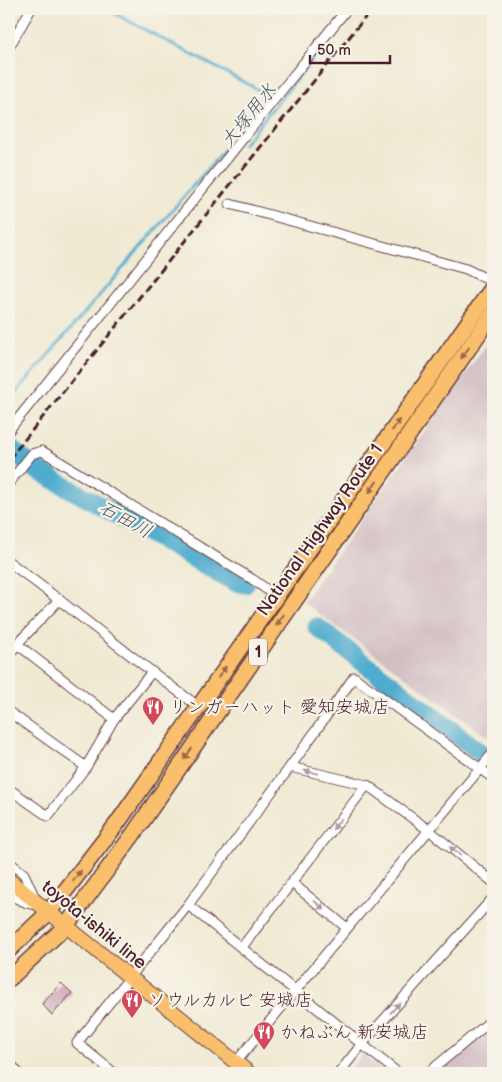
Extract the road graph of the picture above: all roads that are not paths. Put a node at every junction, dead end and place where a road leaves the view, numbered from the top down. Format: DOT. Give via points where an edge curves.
graph roads {
  1 [pos="31,9"];
  2 [pos="347,9"];
  3 [pos="9,47"];
  4 [pos="230,204"];
  5 [pos="493,282"];
  6 [pos="493,288"];
  7 [pos="493,313"];
  8 [pos="9,430"];
  9 [pos="9,483"];
  10 [pos="9,562"];
  11 [pos="276,596"];
  12 [pos="60,599"];
  13 [pos="17,644"];
  14 [pos="9,655"];
  15 [pos="152,673"];
  16 [pos="198,706"];
  17 [pos="9,712"];
  18 [pos="114,719"];
  19 [pos="493,752"];
  20 [pos="481,766"];
  21 [pos="86,767"];
  22 [pos="290,767"];
  23 [pos="493,778"];
  24 [pos="367,785"];
  25 [pos="9,789"];
  26 [pos="430,831"];
  27 [pos="9,862"];
  28 [pos="9,880"];
  29 [pos="493,882"];
  30 [pos="292,883"];
  31 [pos="9,895"];
  32 [pos="493,898"];
  33 [pos="188,905"];
  34 [pos="43,909"];
  35 [pos="65,927"];
  36 [pos="347,928"];
  37 [pos="242,947"];
  38 [pos="9,950"];
  39 [pos="128,977"];
  40 [pos="9,978"];
  41 [pos="294,990"];
  42 [pos="493,1019"];
  43 [pos="362,1044"];
  44 [pos="9,1062"];
  45 [pos="236,1062"];
  46 [pos="18,1073"];
  47 [pos="114,1073"];
  48 [pos="249,1073"];
  49 [pos="339,1073"];
  50 [pos="398,1073"];
  51 [pos="428,1073"];
  1 -- 3 [label="street"];
  2 -- 8 [label="street"];
  4 -- 5 [label="street" via="466,269"];
  11 -- 6 [label="highway, National Highway Route 1 / 1, one-way"];
  7 -- 35 [label="highway, National Highway Route 1 / 1, one-way" via="132,836"];
  9 -- 11 [label="street" via="32,454 42,451"];
  10 -- 12 [label="street"];
  16 -- 11 [label="highway, National Highway Route 1 / 1, one-way"];
  12 -- 13 [label="street"];
  12 -- 15 [label="street"];
  13 -- 14 [label="street"];
  13 -- 18 [label="street"];
  15 -- 16 [label="street"];
  15 -- 18 [label="street"];
  34 -- 16 [label="highway, National Highway Route 1 / 1, one-way" via="116,825"];
  17 -- 21 [label="street"];
  18 -- 21 [label="street"];
  19 -- 20 [label="street"];
  20 -- 22 [label="street" via="354,677"];
  20 -- 23 [label="street"];
  20 -- 26 [label="street"];
  21 -- 25 [label="street" via="48,816"];
  24 -- 22 [label="street, one-way"];
  22 -- 33 [label="street"];
  24 -- 26 [label="street"];
  24 -- 30 [label="street, one-way"];
  29 -- 26 [label="street, one-way"];
  26 -- 36 [label="street"];
  27 -- 34 [label="street" via="24,874"];
  28 -- 34 [label="main road, toyota-ishiki line"];
  30 -- 36 [label="street, one-way"];
  30 -- 37 [label="street"];
  31 -- 34 [label="street"];
  43 -- 32 [label="street, one-way"];
  33 -- 37 [label="street"];
  33 -- 39 [label="street"];
  34 -- 35 [label="main road, toyota-ishiki line"];
  34 -- 38 [label="highway, National Highway Route 1 / 1"];
  35 -- 39 [label="main road, toyota-ishiki line"];
  35 -- 40 [label="highway, National Highway Route 1 / 1"];
  36 -- 41 [label="street"];
  37 -- 41 [label="street"];
  39 -- 45 [label="main road, toyota-ishiki line"];
  39 -- 47 [label="street" via="77,1043"];
  41 -- 43 [label="street"];
  41 -- 45 [label="street"];
  42 -- 51 [label="street"];
  43 -- 49 [label="street"];
  43 -- 50 [label="street"];
  44 -- 46 [label="street"];
  45 -- 48 [label="main road, toyota-ishiki line"];
}
